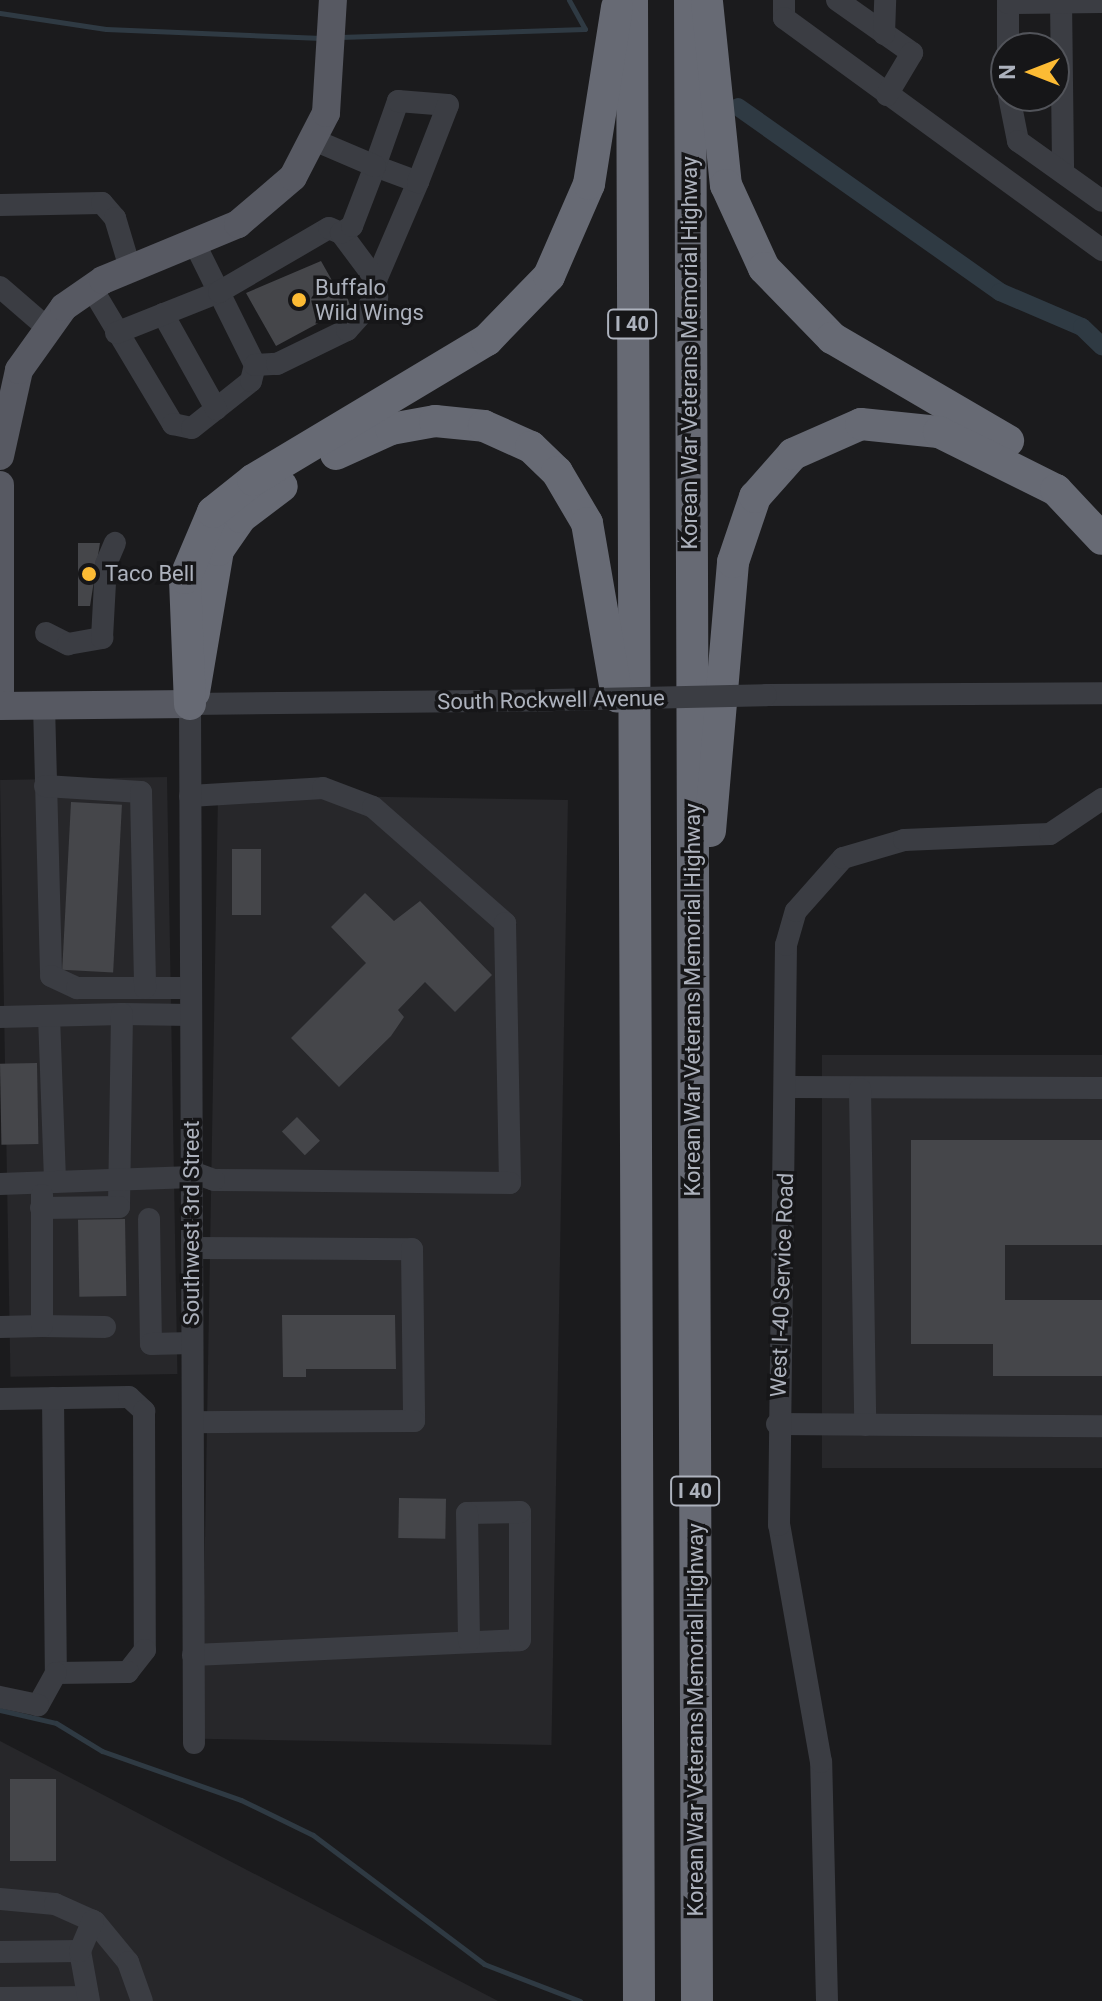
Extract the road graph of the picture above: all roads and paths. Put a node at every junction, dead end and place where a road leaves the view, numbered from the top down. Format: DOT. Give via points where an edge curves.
graph roads {
  1 [pos="333,0"];
  2 [pos="618,0"];
  3 [pos="632,0"];
  4 [pos="690,0"];
  5 [pos="707,0"];
  6 [pos="784,0"];
  7 [pos="837,0"];
  8 [pos="885,0"];
  9 [pos="1008,1"];
  10 [pos="1061,1"];
  11 [pos="1102,2"];
  12 [pos="1008,32"];
  13 [pos="884,34"];
  14 [pos="887,95"];
  15 [pos="1012,112"];
  16 [pos="316,141"];
  17 [pos="375,166"];
  18 [pos="1063,172"];
  19 [pos="418,182"];
  20 [pos="1102,201"];
  21 [pos="0,205"];
  22 [pos="341,233"];
  23 [pos="195,244"];
  24 [pos="1102,250"];
  25 [pos="130,268"];
  26 [pos="376,280"];
  27 [pos="0,287"];
  28 [pos="91,287"];
  29 [pos="219,292"];
  30 [pos="163,314"];
  31 [pos="45,326"];
  32 [pos="116,333"];
  33 [pos="255,365"];
  34 [pos="216,409"];
  35 [pos="0,456"];
  36 [pos="0,485"];
  37 [pos="1102,506"];
  38 [pos="1102,539"];
  39 [pos="115,543"];
  40 [pos="46,633"];
  41 [pos="1102,693"];
  42 [pos="190,704"];
  43 [pos="44,705"];
  44 [pos="0,706"];
  45 [pos="45,786"];
  46 [pos="633,790"];
  47 [pos="190,796"];
  48 [pos="1102,799"];
  49 [pos="692,981"];
  50 [pos="145,988"];
  51 [pos="191,988"];
  52 [pos="122,1014"];
  53 [pos="191,1015"];
  54 [pos="49,1016"];
  55 [pos="0,1017"];
  56 [pos="787,1087"];
  57 [pos="1102,1088"];
  58 [pos="860,1089"];
  59 [pos="192,1174"];
  60 [pos="122,1180"];
  61 [pos="49,1182"];
  62 [pos="0,1184"];
  63 [pos="41,1208"];
  64 [pos="149,1219"];
  65 [pos="192,1248"];
  66 [pos="42,1326"];
  67 [pos="0,1327"];
  68 [pos="105,1327"];
  69 [pos="192,1343"];
  70 [pos="53,1398"];
  71 [pos="0,1399"];
  72 [pos="193,1422"];
  73 [pos="777,1424"];
  74 [pos="865,1425"];
  75 [pos="1102,1426"];
  76 [pos="469,1641"];
  77 [pos="193,1655"];
  78 [pos="56,1673"];
  79 [pos="0,1697"];
  80 [pos="194,1743"];
  81 [pos="0,1899"];
  82 [pos="93,1921"];
  83 [pos="80,1951"];
  84 [pos="0,1952"];
  85 [pos="0,1998"];
  86 [pos="88,1999"];
  87 [pos="142,2001"];
  88 [pos="639,2001"];
  89 [pos="697,2001"];
  90 [pos="827,2001"];
  1 -- 16 [label="main road" via="333,59"];
  2 -- 42 [label="highway" via="589,184 549,276 487,340 253,480 213,512 185,578"];
  3 -- 46 [label="highway, I 40"];
  4 -- 49 [label="highway, Korean War Veterans Memorial Highway / I 40"];
  5 -- 37 [label="highway" via="726,185 748,243 772,279 855,354 1064,472"];
  6 -- 14 [label="street" via="784,18"];
  7 -- 13 [label="street"];
  8 -- 13 [label="street"];
  9 -- 10 [label="street"];
  9 -- 12 [label="street"];
  10 -- 11 [label="street"];
  10 -- 18 [label="street"];
  13 -- 14 [label="street" via="912,53"];
  14 -- 24 [label="street"];
  15 -- 18 [label="street" via="1018,141"];
  16 -- 17 [label="street"];
  16 -- 23 [label="main road" via="257,212"];
  17 -- 19 [label="street"];
  17 -- 19 [label="street" via="398,101 448,105"];
  17 -- 22 [label="street" via="352,226"];
  18 -- 20 [label="street"];
  19 -- 26 [label="street"];
  21 -- 25 [label="street" via="102,203 115,218"];
  22 -- 26 [label="street"];
  22 -- 29 [label="street" via="329,228"];
  23 -- 25 [label="main road"];
  23 -- 29 [label="street"];
  25 -- 28 [label="main road"];
  26 -- 33 [label="street" via="372,308 347,330 277,364"];
  27 -- 31 [label="street"];
  28 -- 31 [label="main road"];
  28 -- 32 [label="street"];
  29 -- 30 [label="street"];
  29 -- 33 [label="street"];
  30 -- 32 [label="street"];
  30 -- 34 [label="street"];
  31 -- 35 [label="main road" via="10,392"];
  32 -- 34 [label="street" via="173,424 192,428"];
  33 -- 34 [label="street" via="251,381"];
  36 -- 44 [label="main road"];
  38 -- 49 [label="highway" via="1073,503 1035,476 909,424 838,430 777,468 749,511 733,562"];
  39 -- 40 [label="street" via="106,564 102,638 68,644"];
  41 -- 42 [label="street, South Rockwell Avenue, bridge"];
  42 -- 43 [label="main road, South Rockwell Avenue"];
  42 -- 46 [label="highway" via="205,659 210,573 241,517 368,438 413,423 484,426 531,447 557,472 587,523"];
  42 -- 47 [label="street, Southwest 3rd Street"];
  43 -- 44 [label="main road, South Rockwell Avenue"];
  43 -- 45 [label="street"];
  45 -- 50 [label="street" via="51,976 77,988"];
  45 -- 50 [label="street" via="141,792"];
  46 -- 88 [label="highway, I 40"];
  47 -- 51 [label="street, Southwest 3rd Street"];
  47 -- 59 [label="street" via="323,788 361,802 505,923 510,1183 214,1180"];
  48 -- 56 [label="street, West I-40 Service Road" via="1050,834 904,840 843,858 817,881 786,945"];
  49 -- 89 [label="highway, Korean War Veterans Memorial Highway / I 40"];
  50 -- 51 [label="street"];
  51 -- 53 [label="street, Southwest 3rd Street"];
  52 -- 53 [label="street"];
  52 -- 54 [label="street"];
  52 -- 60 [label="street"];
  53 -- 59 [label="street, Southwest 3rd Street"];
  54 -- 55 [label="street"];
  54 -- 61 [label="street"];
  56 -- 58 [label="street"];
  56 -- 73 [label="street, West I-40 Service Road"];
  57 -- 58 [label="street"];
  58 -- 74 [label="street"];
  59 -- 60 [label="street"];
  59 -- 65 [label="street, Southwest 3rd Street"];
  60 -- 61 [label="street"];
  60 -- 63 [label="street" via="119,1207"];
  61 -- 62 [label="street"];
  61 -- 63 [label="street"];
  63 -- 66 [label="street"];
  64 -- 69 [label="street" via="151,1344"];
  65 -- 69 [label="street, Southwest 3rd Street"];
  65 -- 72 [label="street" via="412,1249 414,1421"];
  66 -- 67 [label="street"];
  66 -- 68 [label="street"];
  69 -- 72 [label="street, Southwest 3rd Street"];
  70 -- 71 [label="street"];
  70 -- 78 [label="street"];
  70 -- 78 [label="street" via="129,1397 144,1411 145,1650 128,1672"];
  72 -- 77 [label="street, Southwest 3rd Street"];
  73 -- 74 [label="street"];
  73 -- 90 [label="street, West I-40 Service Road" via="781,1564 821,1762"];
  74 -- 75 [label="street"];
  76 -- 76 [label="street" via="520,1640 520,1512 467,1513"];
  76 -- 77 [label="street"];
  77 -- 80 [label="street, Southwest 3rd Street"];
  78 -- 79 [label="street" via="38,1705"];
  81 -- 82 [label="street" via="30,1898"];
  82 -- 83 [label="street"];
  82 -- 87 [label="street" via="128,1962"];
  83 -- 84 [label="street"];
  83 -- 86 [label="street"];
  85 -- 86 [label="street"];
}
